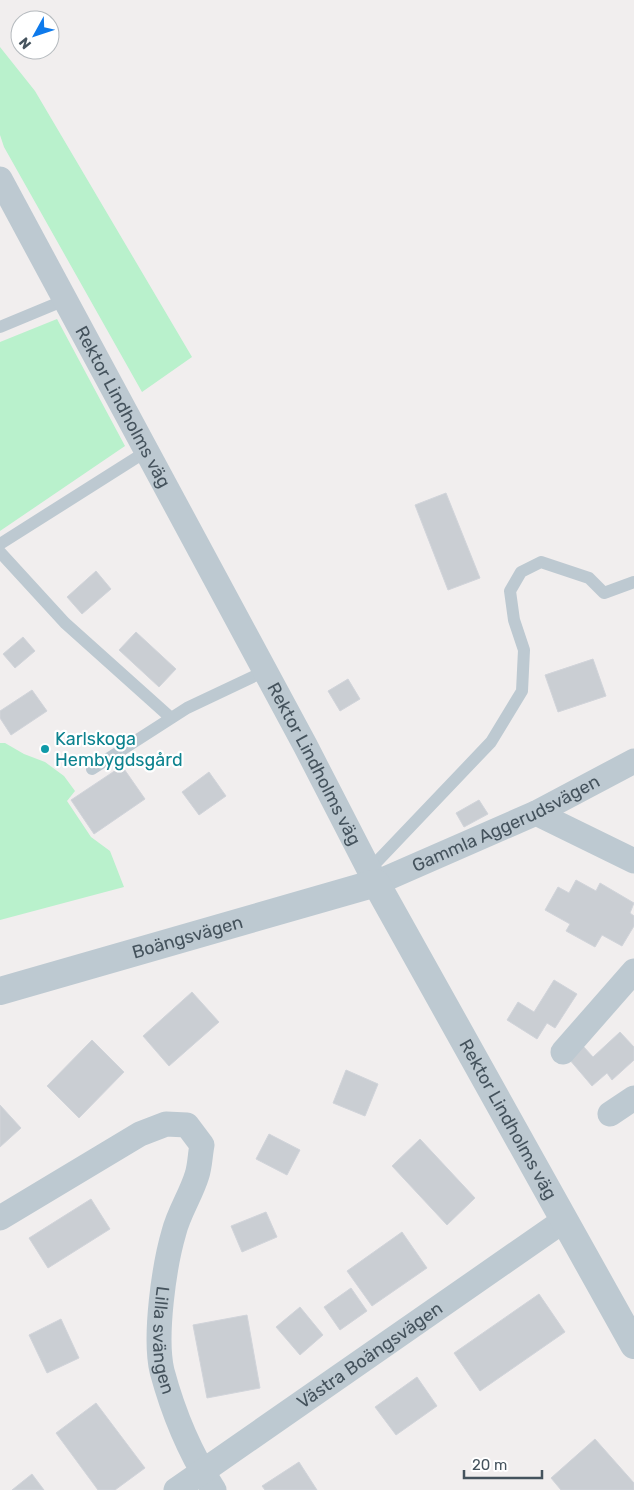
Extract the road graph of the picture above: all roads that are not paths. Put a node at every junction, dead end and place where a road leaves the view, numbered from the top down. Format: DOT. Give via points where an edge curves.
graph roads {
  1 [pos="0,179"];
  2 [pos="65,300"];
  3 [pos="0,327"];
  4 [pos="146,451"];
  5 [pos="0,544"];
  6 [pos="0,552"];
  7 [pos="634,582"];
  8 [pos="265,671"];
  9 [pos="171,718"];
  10 [pos="634,761"];
  11 [pos="92,770"];
  12 [pos="536,813"];
  13 [pos="634,861"];
  14 [pos="373,876"];
  15 [pos="634,972"];
  16 [pos="0,991"];
  17 [pos="563,1052"];
  18 [pos="634,1098"];
  19 [pos="610,1114"];
  20 [pos="0,1218"];
  21 [pos="563,1221"];
  22 [pos="634,1345"];
  23 [pos="208,1481"];
  24 [pos="176,1490"];
  1 -- 2 [label="street, Rektor Lindholms väg"];
  2 -- 3 [label="lane"];
  2 -- 4 [label="street, Rektor Lindholms väg"];
  4 -- 5 [label="lane"];
  4 -- 8 [label="street, Rektor Lindholms väg"];
  6 -- 9 [label="lane" via="65,623"];
  7 -- 14 [label="lane" via="604,593 589,578 541,562 521,572 510,590 514,620 524,650 522,692 491,742"];
  8 -- 9 [label="lane"];
  8 -- 14 [label="street, Rektor Lindholms väg"];
  9 -- 11 [label="lane"];
  10 -- 12 [label="street, Gammla Aggerudsvägen"];
  12 -- 13 [label="street"];
  12 -- 14 [label="street, Gammla Aggerudsvägen"];
  14 -- 16 [label="street, Boängsvägen"];
  14 -- 21 [label="street, Rektor Lindholms väg"];
  15 -- 17 [label="street"];
  18 -- 19 [label="street"];
  20 -- 23 [label="street, Lilla svängen" via="140,1134 166,1124 188,1125 202,1145 198,1174 176,1222 166,1258 160,1328 162,1370 179,1421"];
  21 -- 22 [label="street, Rektor Lindholms väg"];
  21 -- 23 [label="street, Västra Boängsvägen"];
  23 -- 24 [label="street, Västra Boängsvägen"];
}
